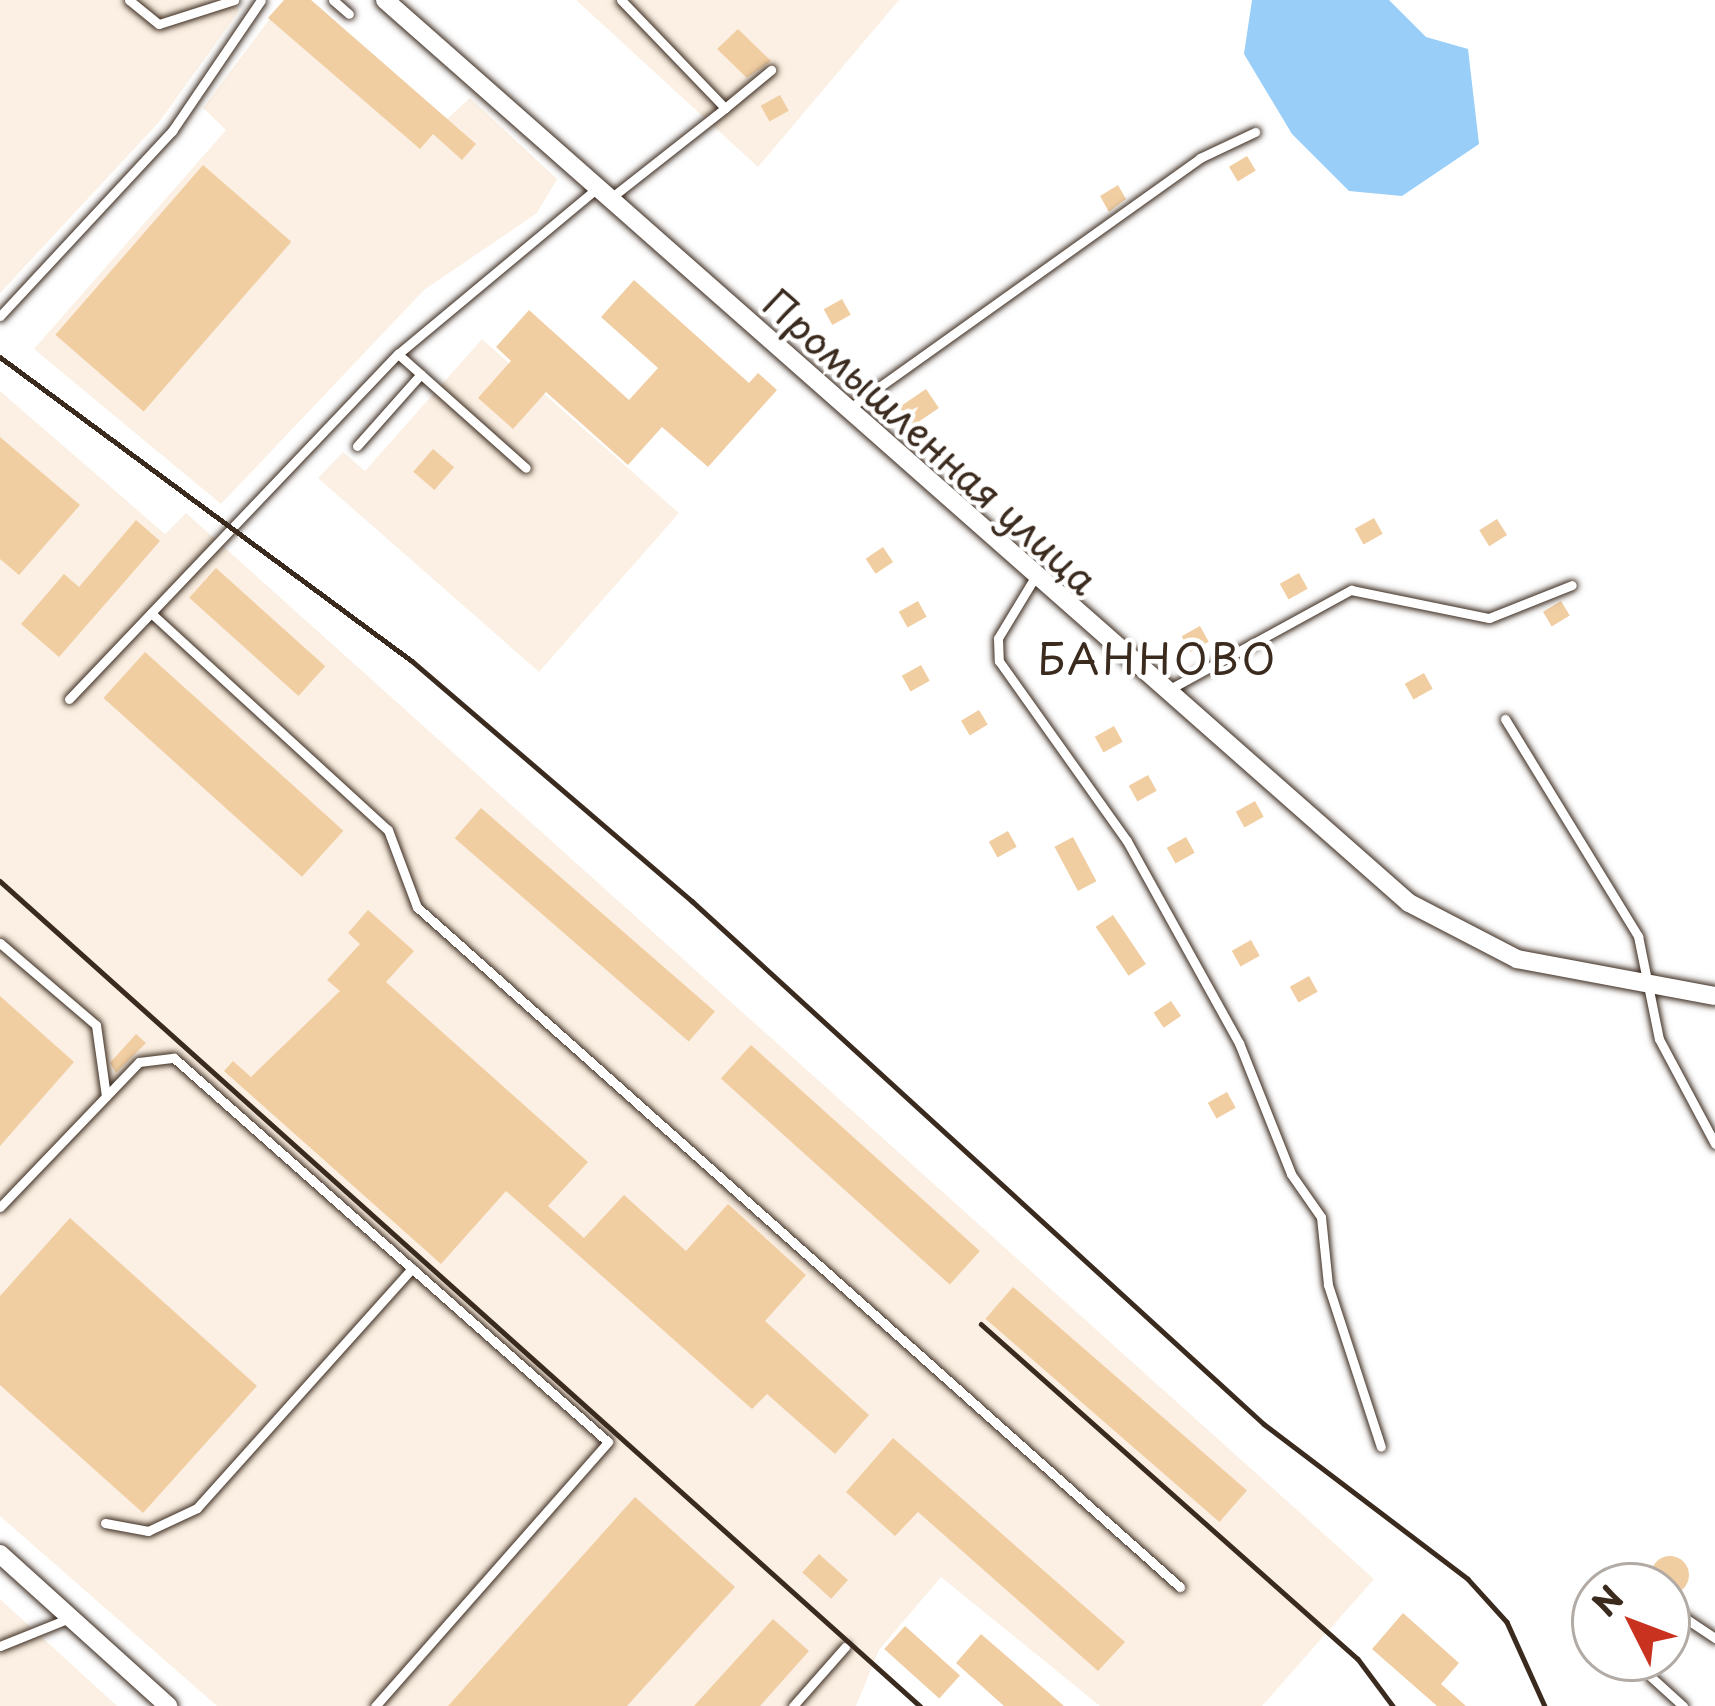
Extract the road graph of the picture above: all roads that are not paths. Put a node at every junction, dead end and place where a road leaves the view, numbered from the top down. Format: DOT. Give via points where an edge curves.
graph roads {
  1 [pos="129,0"];
  2 [pos="234,0"];
  3 [pos="261,0"];
  4 [pos="333,0"];
  5 [pos="385,0"];
  6 [pos="621,0"];
  7 [pos="349,14"];
  8 [pos="771,70"];
  9 [pos="725,108"];
  10 [pos="1255,132"];
  11 [pos="602,194"];
  12 [pos="0,316"];
  13 [pos="398,354"];
  14 [pos="421,374"];
  15 [pos="847,410"];
  16 [pos="357,446"];
  17 [pos="526,468"];
  18 [pos="1035,578"];
  19 [pos="1572,585"];
  20 [pos="151,613"];
  21 [pos="1164,693"];
  22 [pos="69,699"];
  23 [pos="1505,719"];
  24 [pos="0,943"];
  25 [pos="1643,988"];
  26 [pos="1715,996"];
  27 [pos="106,1096"];
  28 [pos="1715,1144"];
  29 [pos="0,1208"];
  30 [pos="412,1268"];
  31 [pos="1381,1447"];
  32 [pos="105,1523"];
  33 [pos="0,1554"];
  34 [pos="1180,1588"];
  35 [pos="72,1617"];
  36 [pos="0,1646"];
  37 [pos="845,1647"];
  38 [pos="1657,1682"];
  39 [pos="168,1706"];
  40 [pos="375,1706"];
  41 [pos="793,1706"];
  42 [pos="1683,1706"];
  1 -- 2 [label="lane" via="159,24"];
  3 -- 12 [label="lane" via="172,131"];
  4 -- 7 [label="lane"];
  5 -- 11 [label="street, Промышленная улица"];
  6 -- 9 [label="lane"];
  8 -- 9 [label="lane"];
  9 -- 11 [label="lane"];
  10 -- 15 [label="lane" via="1200,158"];
  11 -- 13 [label="lane"];
  11 -- 15 [label="street, Промышленная улица"];
  13 -- 14 [label="lane"];
  13 -- 20 [label="lane"];
  14 -- 16 [label="lane"];
  14 -- 17 [label="lane"];
  15 -- 18 [label="street, Промышленная улица"];
  18 -- 21 [label="street, Промышленная улица"];
  18 -- 31 [label="lane" via="998,638 999,661 1127,841 1238,1043 1291,1174 1321,1217 1328,1285"];
  19 -- 21 [label="lane" via="1489,618 1351,590"];
  20 -- 22 [label="lane"];
  20 -- 34 [label="lane" via="388,830 417,907"];
  21 -- 25 [label="street, Промышленная улица" via="1409,903 1517,959"];
  23 -- 25 [label="lane" via="1638,936"];
  24 -- 27 [label="lane" via="96,1025"];
  25 -- 26 [label="street, Промышленная улица"];
  25 -- 28 [label="lane"];
  27 -- 29 [label="lane"];
  27 -- 30 [label="lane" via="139,1062 174,1058"];
  30 -- 32 [label="lane" via="196,1508 148,1531"];
  30 -- 40 [label="lane" via="608,1442"];
  33 -- 35 [label="street"];
  35 -- 36 [label="lane"];
  35 -- 39 [label="street"];
  37 -- 41 [label="lane"];
  38 -- 42 [label="lane"];
}
